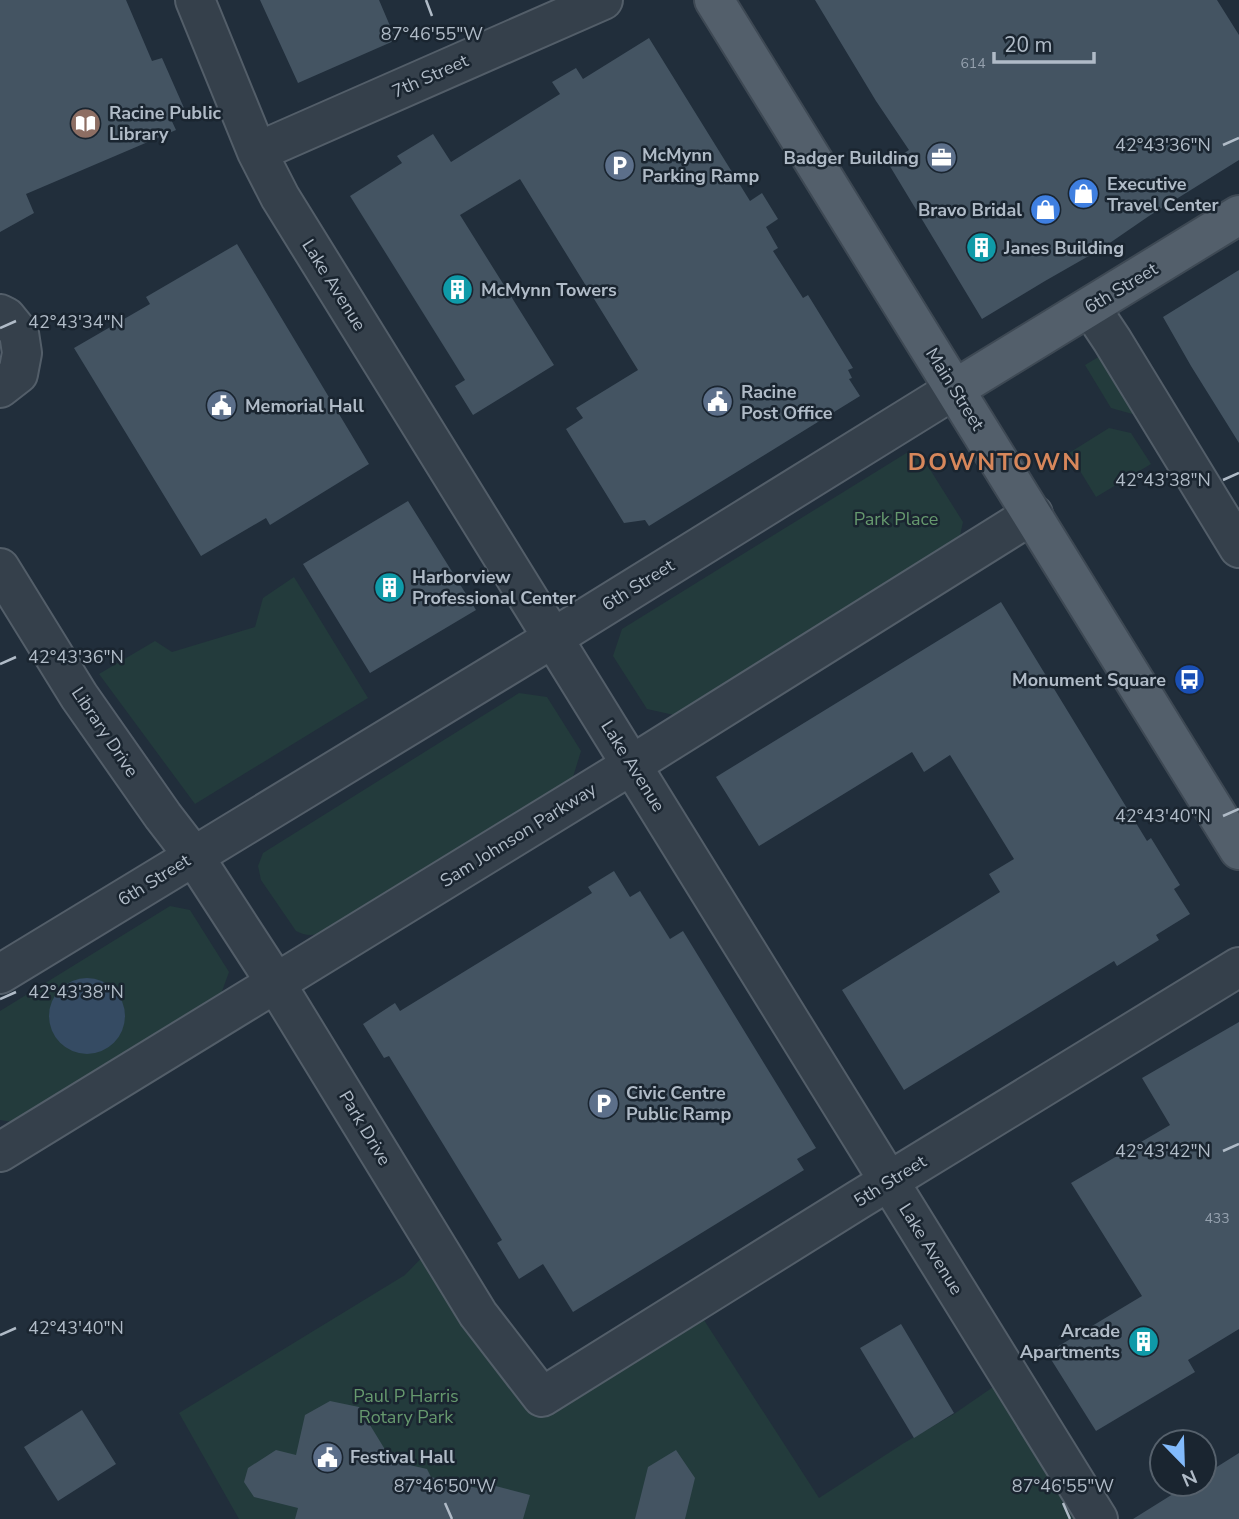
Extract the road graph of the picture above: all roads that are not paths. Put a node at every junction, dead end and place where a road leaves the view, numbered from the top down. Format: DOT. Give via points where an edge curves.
graph roads {
  1 [pos="195,0"];
  2 [pos="603,0"];
  3 [pos="715,0"];
  4 [pos="257,152"];
  5 [pos="1239,215"];
  6 [pos="1090,307"];
  7 [pos="0,314"];
  8 [pos="0,388"];
  9 [pos="955,389"];
  10 [pos="1033,514"];
  11 [pos="1239,548"];
  12 [pos="0,568"];
  13 [pos="553,638"];
  14 [pos="633,764"];
  15 [pos="1239,850"];
  16 [pos="193,855"];
  17 [pos="1239,967"];
  18 [pos="0,974"];
  19 [pos="276,982"];
  20 [pos="0,1152"];
  21 [pos="889,1182"];
  22 [pos="542,1397"];
  23 [pos="1098,1519"];
  1 -- 4 [label="street, Lake Avenue"];
  2 -- 4 [label="street, 7th Street"];
  3 -- 9 [label="main road, Main Street"];
  4 -- 13 [label="street, Lake Avenue" via="280,197"];
  5 -- 6 [label="main road, 6th Street"];
  6 -- 9 [label="main road, 6th Street"];
  6 -- 11 [label="street"];
  7 -- 8 [label="street" via="19,334 22,353 18,374"];
  9 -- 10 [label="main road, Main Street"];
  9 -- 13 [label="street, 6th Street"];
  10 -- 14 [label="street, Sam Johnson Parkway"];
  10 -- 15 [label="main road, Main Street"];
  12 -- 16 [label="street, Library Drive" via="79,696"];
  13 -- 14 [label="street, Lake Avenue"];
  13 -- 16 [label="street, 6th Street"];
  14 -- 19 [label="street, Sam Johnson Parkway"];
  14 -- 21 [label="street, Lake Avenue"];
  16 -- 18 [label="street, 6th Street"];
  16 -- 19 [label="street, Park Drive"];
  17 -- 21 [label="street, 5th Street"];
  19 -- 20 [label="street, Sam Johnson Parkway"];
  19 -- 22 [label="street, Park Drive" via="478,1314"];
  21 -- 22 [label="street, 5th Street"];
  21 -- 23 [label="street, Lake Avenue"];
}
